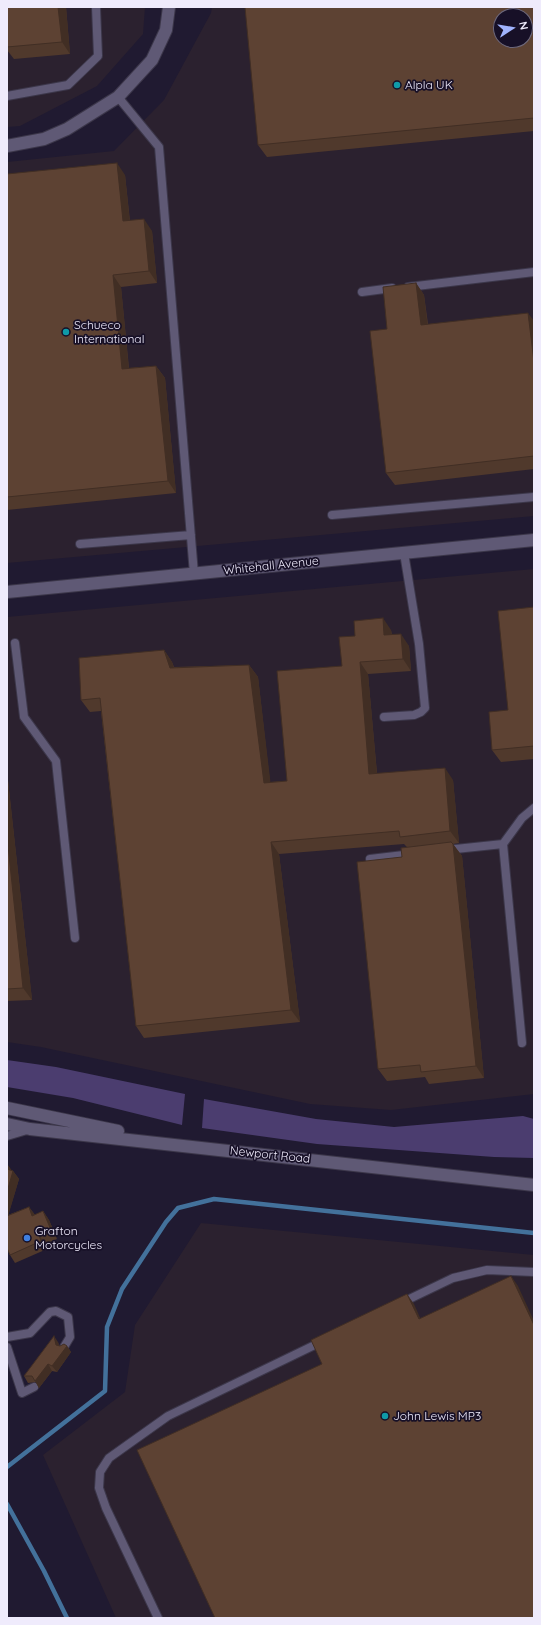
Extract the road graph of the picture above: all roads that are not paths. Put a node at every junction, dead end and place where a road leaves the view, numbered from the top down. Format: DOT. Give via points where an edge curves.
graph roads {
  1 [pos="96,7"];
  2 [pos="169,7"];
  3 [pos="7,96"];
  4 [pos="118,97"];
  5 [pos="7,146"];
  6 [pos="534,272"];
  7 [pos="362,292"];
  8 [pos="534,497"];
  9 [pos="332,515"];
  10 [pos="191,535"];
  11 [pos="534,540"];
  12 [pos="80,544"];
  13 [pos="404,553"];
  14 [pos="194,574"];
  15 [pos="7,592"];
  16 [pos="15,643"];
  17 [pos="384,718"];
  18 [pos="534,808"];
  19 [pos="503,844"];
  20 [pos="440,851"];
  21 [pos="417,854"];
  22 [pos="370,859"];
  23 [pos="75,938"];
  24 [pos="522,1043"];
  25 [pos="7,1108"];
  26 [pos="7,1124"];
  27 [pos="30,1129"];
  28 [pos="7,1136"];
  29 [pos="190,1146"];
  30 [pos="534,1185"];
  31 [pos="534,1272"];
  32 [pos="396,1305"];
  33 [pos="332,1336"];
  34 [pos="7,1337"];
  35 [pos="64,1347"];
  36 [pos="7,1348"];
  37 [pos="34,1387"];
  38 [pos="158,1618"];
  1 -- 3 [label="lane" via="98,56 68,85"];
  2 -- 4 [label="street" via="166,30 152,60"];
  4 -- 5 [label="street" via="67,129 44,139"];
  4 -- 10 [label="lane" via="159,147"];
  6 -- 7 [label="lane"];
  8 -- 9 [label="lane"];
  10 -- 12 [label="lane"];
  10 -- 14 [label="lane"];
  11 -- 13 [label="street, Whitehall Avenue"];
  13 -- 14 [label="street, Whitehall Avenue"];
  13 -- 17 [label="lane" via="419,644 425,708 414,715"];
  14 -- 15 [label="street, Whitehall Avenue"];
  16 -- 23 [label="lane" via="24,717 56,760"];
  18 -- 19 [label="lane" via="522,818"];
  19 -- 20 [label="lane"];
  19 -- 24 [label="lane"];
  21 -- 22 [label="lane"];
  25 -- 29 [label="street"];
  26 -- 27 [label="street, Newport Road"];
  27 -- 28 [label="lane"];
  27 -- 29 [label="street, Newport Road"];
  29 -- 30 [label="street, Newport Road"];
  31 -- 32 [label="lane" via="487,1270 453,1278"];
  33 -- 38 [label="lane" via="168,1416 109,1458 100,1472 99,1488 106,1508"];
  34 -- 35 [label="lane" via="30,1333 50,1312 56,1312 68,1317 70,1337"];
  36 -- 37 [label="lane" via="22,1393"];
}
